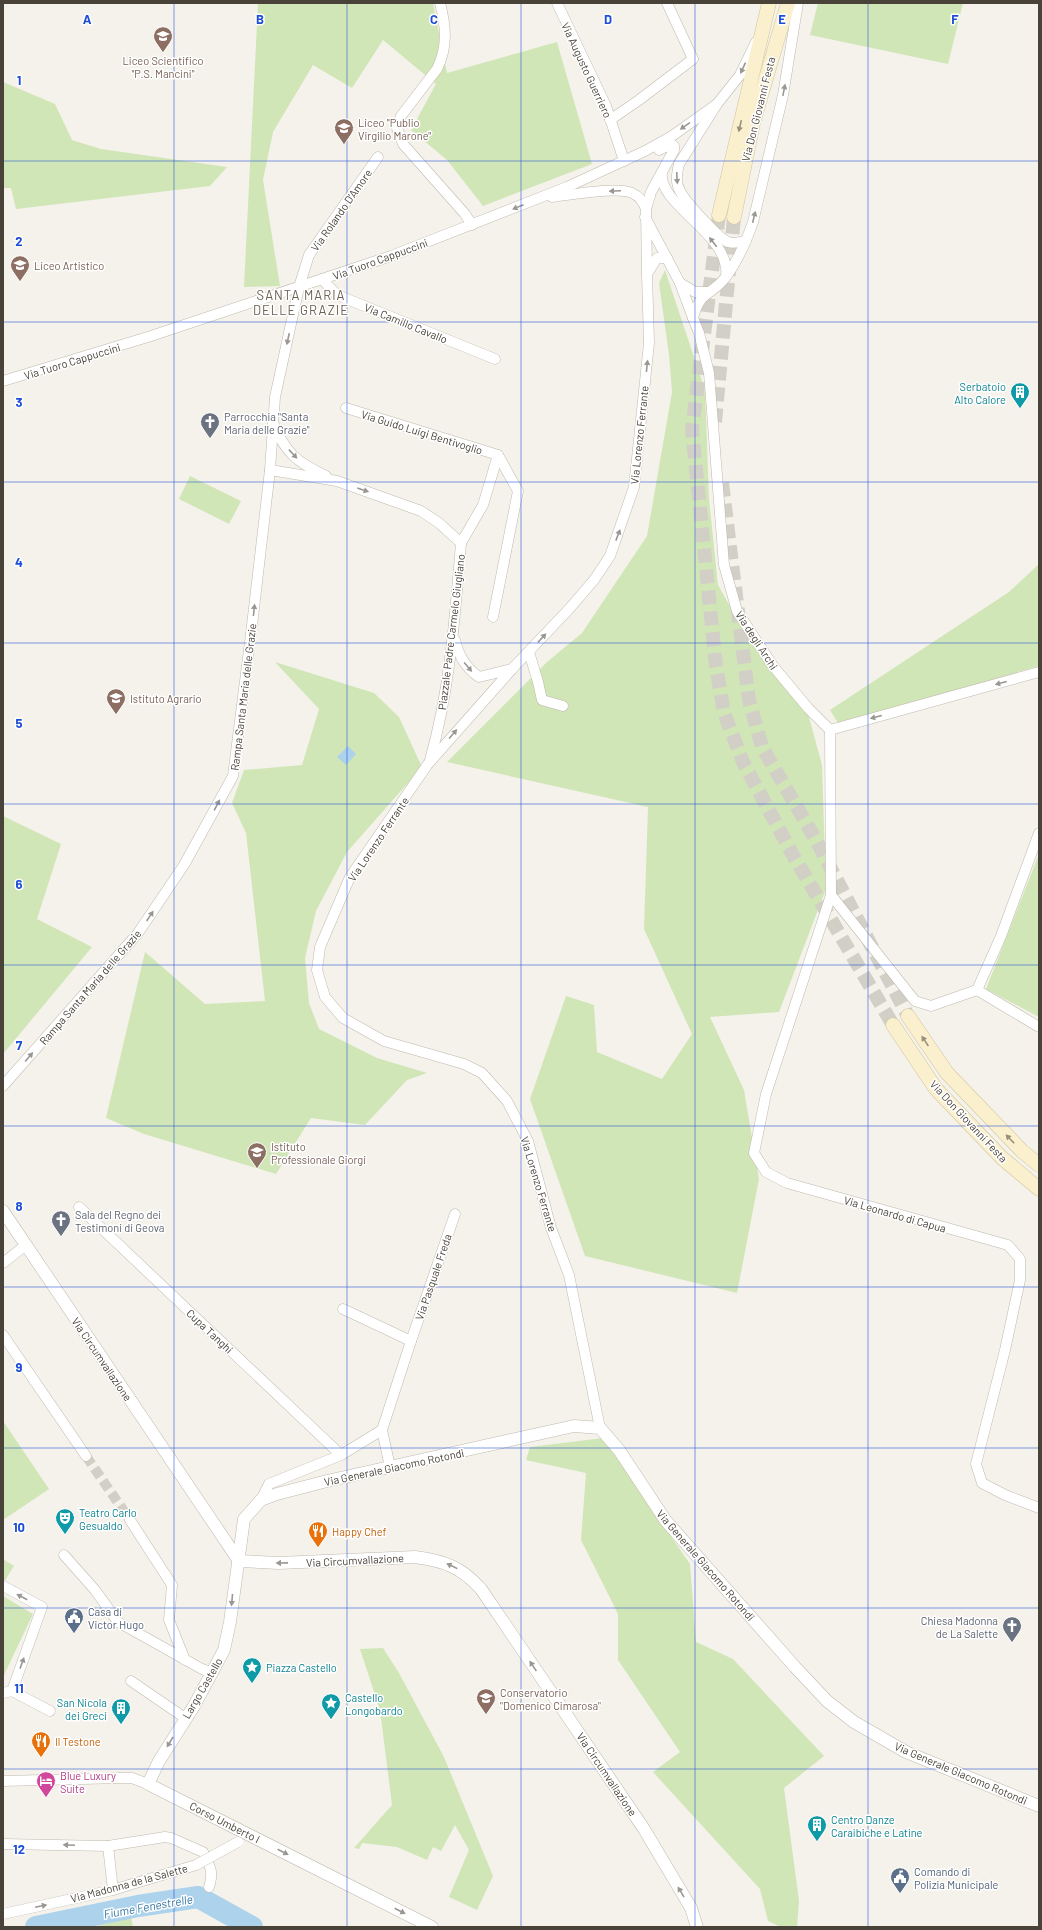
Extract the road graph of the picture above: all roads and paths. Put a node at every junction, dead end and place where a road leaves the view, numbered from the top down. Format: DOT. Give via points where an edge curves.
graph roads {
  1 [pos="440,3"];
  2 [pos="557,3"];
  3 [pos="667,3"];
  4 [pos="769,3"];
  5 [pos="788,3"];
  6 [pos="798,3"];
  7 [pos="761,34"];
  8 [pos="717,104"];
  9 [pos="610,120"];
  10 [pos="645,151"];
  11 [pos="378,157"];
  12 [pos="624,161"];
  13 [pos="662,172"];
  14 [pos="539,198"];
  15 [pos="645,213"];
  16 [pos="719,215"];
  17 [pos="734,217"];
  18 [pos="472,225"];
  19 [pos="746,241"];
  20 [pos="667,258"];
  21 [pos="647,274"];
  22 [pos="726,277"];
  23 [pos="322,279"];
  24 [pos="680,283"];
  25 [pos="299,287"];
  26 [pos="708,292"];
  27 [pos="693,318"];
  28 [pos="495,359"];
  29 [pos="3,381"];
  30 [pos="346,408"];
  31 [pos="273,421"];
  32 [pos="498,455"];
  33 [pos="270,470"];
  34 [pos="337,481"];
  35 [pos="461,543"];
  36 [pos="493,617"];
  37 [pos="453,632"];
  38 [pos="528,652"];
  39 [pos="512,668"];
  40 [pos="1039,672"];
  41 [pos="563,706"];
  42 [pos="830,730"];
  43 [pos="428,764"];
  44 [pos="1039,833"];
  45 [pos="831,895"];
  46 [pos="977,990"];
  47 [pos="908,1016"];
  48 [pos="893,1025"];
  49 [pos="1039,1027"];
  50 [pos="3,1086"];
  51 [pos="1039,1165"];
  52 [pos="1039,1190"];
  53 [pos="79,1207"];
  54 [pos="3,1211"];
  55 [pos="455,1214"];
  56 [pos="26,1244"];
  57 [pos="3,1263"];
  58 [pos="344,1309"];
  59 [pos="3,1335"];
  60 [pos="411,1340"];
  61 [pos="600,1428"];
  62 [pos="382,1430"];
  63 [pos="341,1455"];
  64 [pos="86,1456"];
  65 [pos="390,1467"];
  66 [pos="261,1500"];
  67 [pos="1039,1508"];
  68 [pos="130,1520"];
  69 [pos="64,1555"];
  70 [pos="239,1561"];
  71 [pos="3,1586"];
  72 [pos="185,1660"];
  73 [pos="213,1673"];
  74 [pos="131,1681"];
  75 [pos="8,1692"];
  76 [pos="50,1711"];
  77 [pos="185,1718"];
  78 [pos="3,1781"];
  79 [pos="148,1784"];
  80 [pos="1039,1806"];
  81 [pos="249,1835"];
  82 [pos="3,1844"];
  83 [pos="108,1846"];
  84 [pos="209,1887"];
  85 [pos="112,1890"];
  86 [pos="3,1914"];
  87 [pos="432,1927"];
  88 [pos="697,1927"];
  1 -- 18 [label="street" via="446,30 442,60 401,116 397,128 403,144"];
  2 -- 9 [label="street, Via Augusto Guerriero" via="606,106"];
  3 -- 9 [label="street" via="693,59"];
  4 -- 7 [label="main road, Via Don Giovanni Festa"];
  5 -- 17 [label="main road, Via Don Giovanni Festa" via="753,123"];
  19 -- 6 [label="street, one-way" via="753,222 783,96"];
  7 -- 8 [label="street, one-way" via="740,75"];
  7 -- 16 [label="main road, Via Don Giovanni Festa, one-way"];
  8 -- 10 [label="street, Via Tuoro Cappuccini, one-way" via="672,136"];
  8 -- 19 [label="street, one-way" via="679,164 677,183 679,190 692,207 724,240 733,243"];
  9 -- 12 [label="street, Via Augusto Guerriero"];
  10 -- 12 [label="street, Via Tuoro Cappuccini"];
  10 -- 13 [label="street" via="657,151 671,144 674,146"];
  11 -- 25 [label="street, Via Rolando D'Amore" via="309,255"];
  12 -- 14 [label="street, Via Tuoro Cappuccini"];
  13 -- 15 [label="street"];
  22 -- 13 [label="street, one-way" via="726,262 721,253 700,226 667,192"];
  15 -- 14 [label="street, Via degli Archi, one-way" via="640,198 627,191"];
  14 -- 18 [label="street, Via Tuoro Cappuccini, one-way"];
  15 -- 20 [label="street, Via degli Archi"];
  15 -- 21 [label="street, Via Lorenzo Ferrante"];
  18 -- 23 [label="street, Via Tuoro Cappuccini"];
  19 -- 22 [label="street"];
  20 -- 21 [label="street" via="657,258"];
  20 -- 24 [label="street, Via degli Archi"];
  38 -- 21 [label="street, Via Lorenzo Ferrante, one-way" via="594,580 610,556 634,487 649,342"];
  22 -- 26 [label="street"];
  23 -- 25 [label="street, Via Tuoro Cappuccini"];
  23 -- 28 [label="street, Via Camillo Cavallo" via="337,295"];
  24 -- 26 [label="street" via="695,292"];
  24 -- 27 [label="street, Via degli Archi"];
  25 -- 29 [label="street, Via Tuoro Cappuccini" via="136,341"];
  25 -- 31 [label="street, Via Rolando D'Amore, one-way"];
  26 -- 27 [label="street" via="701,298"];
  27 -- 42 [label="street, Via degli Archi" via="709,373 724,565 737,611 773,666"];
  30 -- 32 [label="street, Via Guido Luigi Bentivoglio"];
  31 -- 33 [label="street, Rampa Santa Maria delle Grazie"];
  31 -- 34 [label="street, Piazzale Padre Carmelo Giugliano, one-way" via="282,442 302,465"];
  32 -- 35 [label="street, Via Guido Luigi Bentivoglio" via="483,505"];
  32 -- 36 [label="street, Via Guido Luigi Bentivoglio" via="518,491"];
  33 -- 34 [label="street, Piazzale Padre Carmelo Giugliano"];
  50 -- 33 [label="street, Rampa Santa Maria delle Grazie, one-way" via="138,933 184,865 233,776"];
  34 -- 35 [label="street, Piazzale Padre Carmelo Giugliano, one-way" via="421,511"];
  35 -- 37 [label="street, Piazzale Padre Carmelo Giugliano"];
  37 -- 39 [label="street, one-way" via="458,652 468,669 479,677"];
  37 -- 43 [label="street, Piazzale Padre Carmelo Giugliano" via="440,723"];
  38 -- 39 [label="street, Via Lorenzo Ferrante"];
  38 -- 41 [label="street" via="542,700"];
  43 -- 39 [label="street, Via Lorenzo Ferrante, one-way"];
  40 -- 42 [label="street, one-way"];
  42 -- 45 [label="street, Via Leonardo di Capua"];
  43 -- 61 [label="street, Via Lorenzo Ferrante" via="350,877 320,947 317,970 325,997 343,1018 384,1041 464,1064 482,1073 507,1101 528,1141 551,1228 569,1275"];
  44 -- 46 [label="street" via="1002,936"];
  45 -- 46 [label="street" via="915,1001 932,1006"];
  45 -- 67 [label="street, Via Leonardo di Capua" via="766,1094 754,1153 766,1172 787,1183 1008,1245 1020,1259 1020,1280 1005,1350 976,1464 982,1483"];
  46 -- 49 [label="street"];
  51 -- 47 [label="main road, Via Don Giovanni Festa, one-way" via="1022,1151 947,1073"];
  48 -- 52 [label="main road, Via Don Giovanni Festa" via="936,1089 1002,1158"];
  53 -- 63 [label="street, Cupa Tanghi"];
  54 -- 56 [label="street, Via Circumvallazione"];
  55 -- 60 [label="street, Via Pasquale Freda"];
  56 -- 57 [label="street"];
  56 -- 70 [label="street, Via Circumvallazione"];
  58 -- 60 [label="street"];
  59 -- 64 [label="street"];
  60 -- 62 [label="street, Via Pasquale Freda"];
  61 -- 65 [label="street, Via Generale Giacomo Rotondi" via="574,1426"];
  61 -- 80 [label="street, Via Generale Giacomo Rotondi" via="619,1450 666,1521 827,1701 854,1722 906,1752"];
  62 -- 63 [label="street"];
  62 -- 65 [label="street"];
  63 -- 66 [label="street" via="269,1484"];
  65 -- 66 [label="street, Via Generale Giacomo Rotondi" via="327,1481"];
  66 -- 70 [label="street" via="244,1519"];
  68 -- 72 [label="street" via="172,1586 169,1620"];
  69 -- 72 [label="street" via="118,1622"];
  70 -- 73 [label="street, Largo Castello, one-way" via="229,1629 224,1650"];
  88 -- 70 [label="street, Via Circumvallazione, one-way" via="691,1908 644,1828 472,1579 454,1566 415,1557 279,1563"];
  75 -- 71 [label="street, one-way" via="42,1607"];
  72 -- 73 [label="street"];
  73 -- 77 [label="street, Largo Castello"];
  74 -- 77 [label="street"];
  75 -- 76 [label="street"];
  77 -- 79 [label="street, Largo Castello, one-way"];
  78 -- 79 [label="street, Corso Umberto I" via="132,1778"];
  79 -- 81 [label="street, Corso Umberto I"];
  81 -- 85 [label="street, Via Madonna de la Salette, bridge" via="196,1865"];
  81 -- 87 [label="street, Corso Umberto I, one-way"];
  83 -- 82 [label="street, one-way"];
  83 -- 84 [label="street" via="165,1837 185,1843 203,1852 212,1871"];
  83 -- 85 [label="street"];
  86 -- 85 [label="street, Via Madonna de la Salette, one-way"];
}
